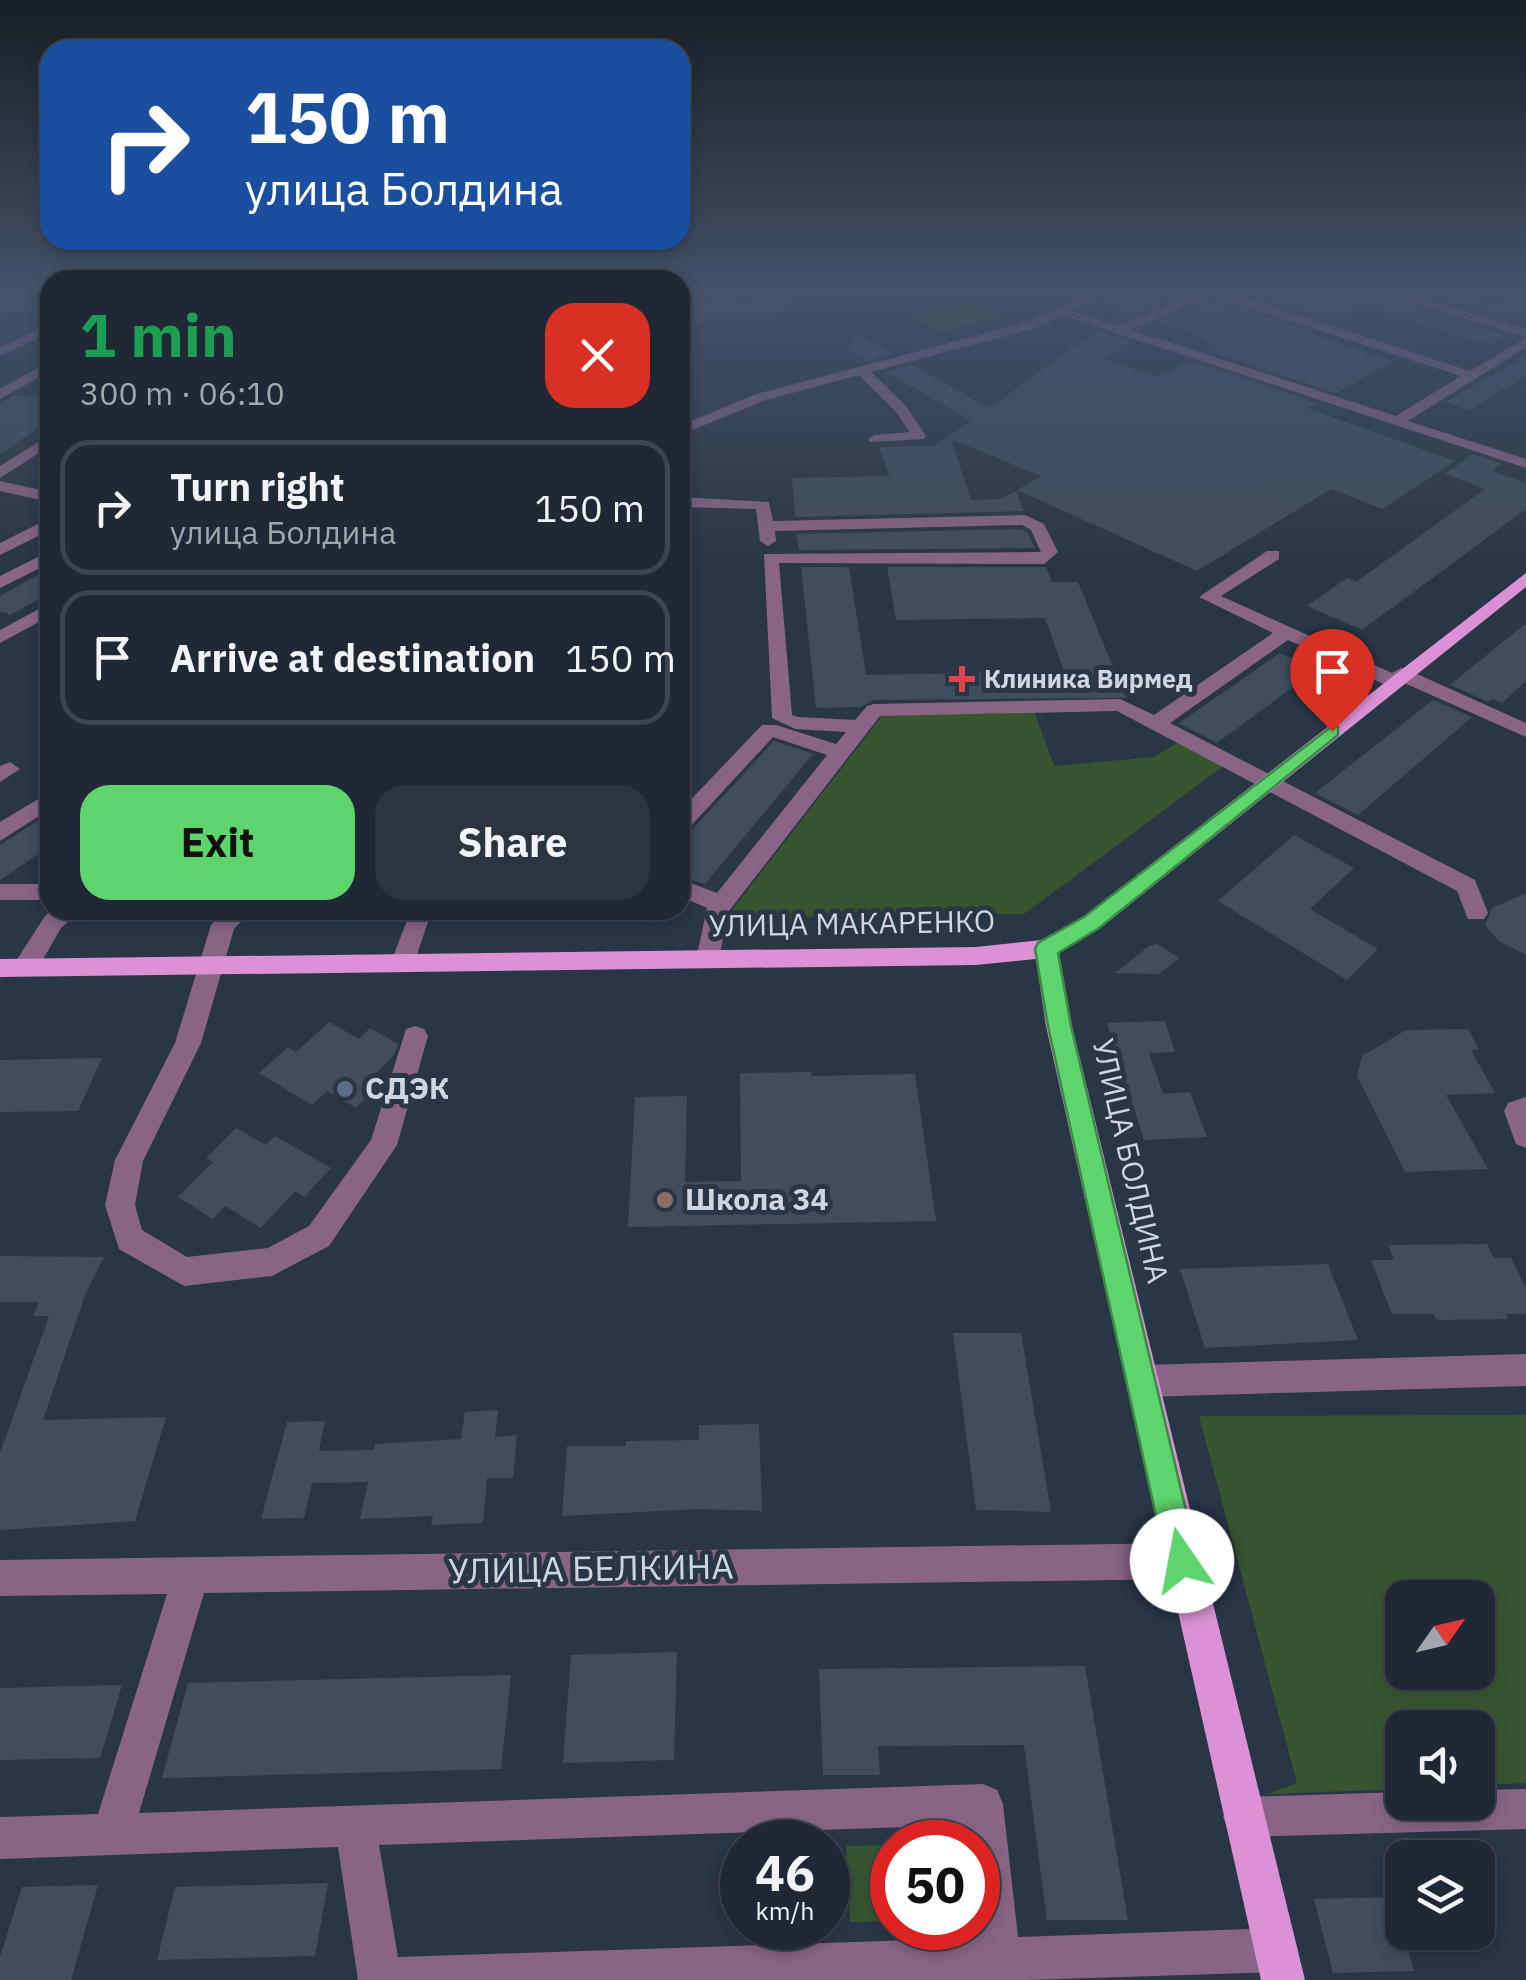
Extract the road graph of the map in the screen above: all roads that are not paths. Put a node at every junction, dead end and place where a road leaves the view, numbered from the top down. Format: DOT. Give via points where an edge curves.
graph roads {
  1 [pos="22,381"];
  2 [pos="822,381"];
  3 [pos="872,381"];
  4 [pos="1281,381"];
  5 [pos="1461,381"];
  6 [pos="0,394"];
  7 [pos="1398,420"];
  8 [pos="690,427"];
  9 [pos="875,439"];
  10 [pos="40,445"];
  11 [pos="1526,464"];
  12 [pos="0,473"];
  13 [pos="0,486"];
  14 [pos="40,495"];
  15 [pos="690,502"];
  16 [pos="766,526"];
  17 [pos="40,528"];
  18 [pos="0,550"];
  19 [pos="1273,555"];
  20 [pos="770,558"];
  21 [pos="40,561"];
  22 [pos="1526,578"];
  23 [pos="0,583"];
  24 [pos="40,614"];
  25 [pos="1288,632"];
  26 [pos="0,638"];
  27 [pos="1398,677"];
  28 [pos="1156,724"];
  29 [pos="860,727"];
  30 [pos="1526,730"];
  31 [pos="840,752"];
  32 [pos="1270,782"];
  33 [pos="40,806"];
  34 [pos="690,813"];
  35 [pos="0,833"];
  36 [pos="690,891"];
  37 [pos="0,892"];
  38 [pos="40,892"];
  39 [pos="722,904"];
  40 [pos="1476,913"];
  41 [pos="56,920"];
  42 [pos="229,920"];
  43 [pos="417,920"];
  44 [pos="1046,949"];
  45 [pos="708,960"];
  46 [pos="403,962"];
  47 [pos="213,964"];
  48 [pos="13,968"];
  49 [pos="415,1036"];
  50 [pos="1526,1109"];
  51 [pos="1526,1136"];
  52 [pos="1526,1370"];
  53 [pos="1143,1381"];
  54 [pos="1182,1561"];
  55 [pos="191,1575"];
  56 [pos="0,1578"];
  57 [pos="1526,1810"];
  58 [pos="1243,1817"];
  59 [pos="356,1826"];
  60 [pos="112,1834"];
  61 [pos="0,1838"];
  62 [pos="999,1959"];
  63 [pos="1280,1965"];
  64 [pos="925,1970"];
  65 [pos="380,1979"];
  1 -- 6 [label="street"];
  2 -- 8 [label="street" via="761,397"];
  3 -- 9 [label="street" via="898,402 919,436"];
  4 -- 7 [label="street"];
  5 -- 7 [label="street"];
  7 -- 11 [label="street"];
  10 -- 12 [label="street"];
  13 -- 14 [label="street"];
  15 -- 16 [label="street" via="763,505"];
  16 -- 20 [label="street"];
  16 -- 20 [label="street" via="1024,520 1038,527 1050,552 1044,558"];
  17 -- 18 [label="street"];
  19 -- 25 [label="street" via="1208,597"];
  20 -- 29 [label="street" via="782,718"];
  21 -- 23 [label="street"];
  22 -- 27 [label="main road"];
  24 -- 26 [label="street"];
  25 -- 27 [label="street"];
  25 -- 28 [label="street"];
  27 -- 30 [label="street"];
  27 -- 32 [label="main road"];
  28 -- 29 [label="street" via="1120,705 874,710"];
  28 -- 32 [label="street"];
  29 -- 31 [label="street"];
  31 -- 34 [label="street" via="769,728"];
  31 -- 39 [label="street"];
  32 -- 40 [label="street" via="1467,886"];
  32 -- 44 [label="main road" via="1092,923"];
  33 -- 35 [label="street"];
  36 -- 39 [label="street"];
  37 -- 38 [label="street"];
  39 -- 45 [label="street"];
  41 -- 48 [label="street"];
  42 -- 47 [label="street"];
  43 -- 46 [label="street"];
  44 -- 45 [label="main road, УЛИЦА МАКАРЕНКО"];
  44 -- 53 [label="main road, УЛИЦА БОЛДИНА"];
  45 -- 46 [label="main road, УЛИЦА МАКАРЕНКО"];
  46 -- 47 [label="main road, УЛИЦА МАКАРЕНКО"];
  47 -- 48 [label="main road, УЛИЦА МАКАРЕНКО"];
  47 -- 49 [label="street" via="188,1043 130,1160 120,1204 130,1239 184,1272 272,1262 320,1236 383,1145"];
  50 -- 51 [label="street" via="1518,1110"];
  52 -- 53 [label="street"];
  53 -- 54 [label="main road, УЛИЦА БОЛДИНА"];
  54 -- 55 [label="street, УЛИЦА БЕЛКИНА"];
  54 -- 58 [label="main road, УЛИЦА БОЛДИНА"];
  55 -- 56 [label="street, УЛИЦА БЕЛКИНА"];
  55 -- 60 [label="street"];
  57 -- 58 [label="street"];
  58 -- 63 [label="main road, УЛИЦА БОЛДИНА"];
  59 -- 60 [label="street"];
  59 -- 62 [label="street" via="983,1804"];
  59 -- 65 [label="street"];
  60 -- 61 [label="street"];
  62 -- 63 [label="street"];
  62 -- 64 [label="street"];
  64 -- 65 [label="street"];
}
